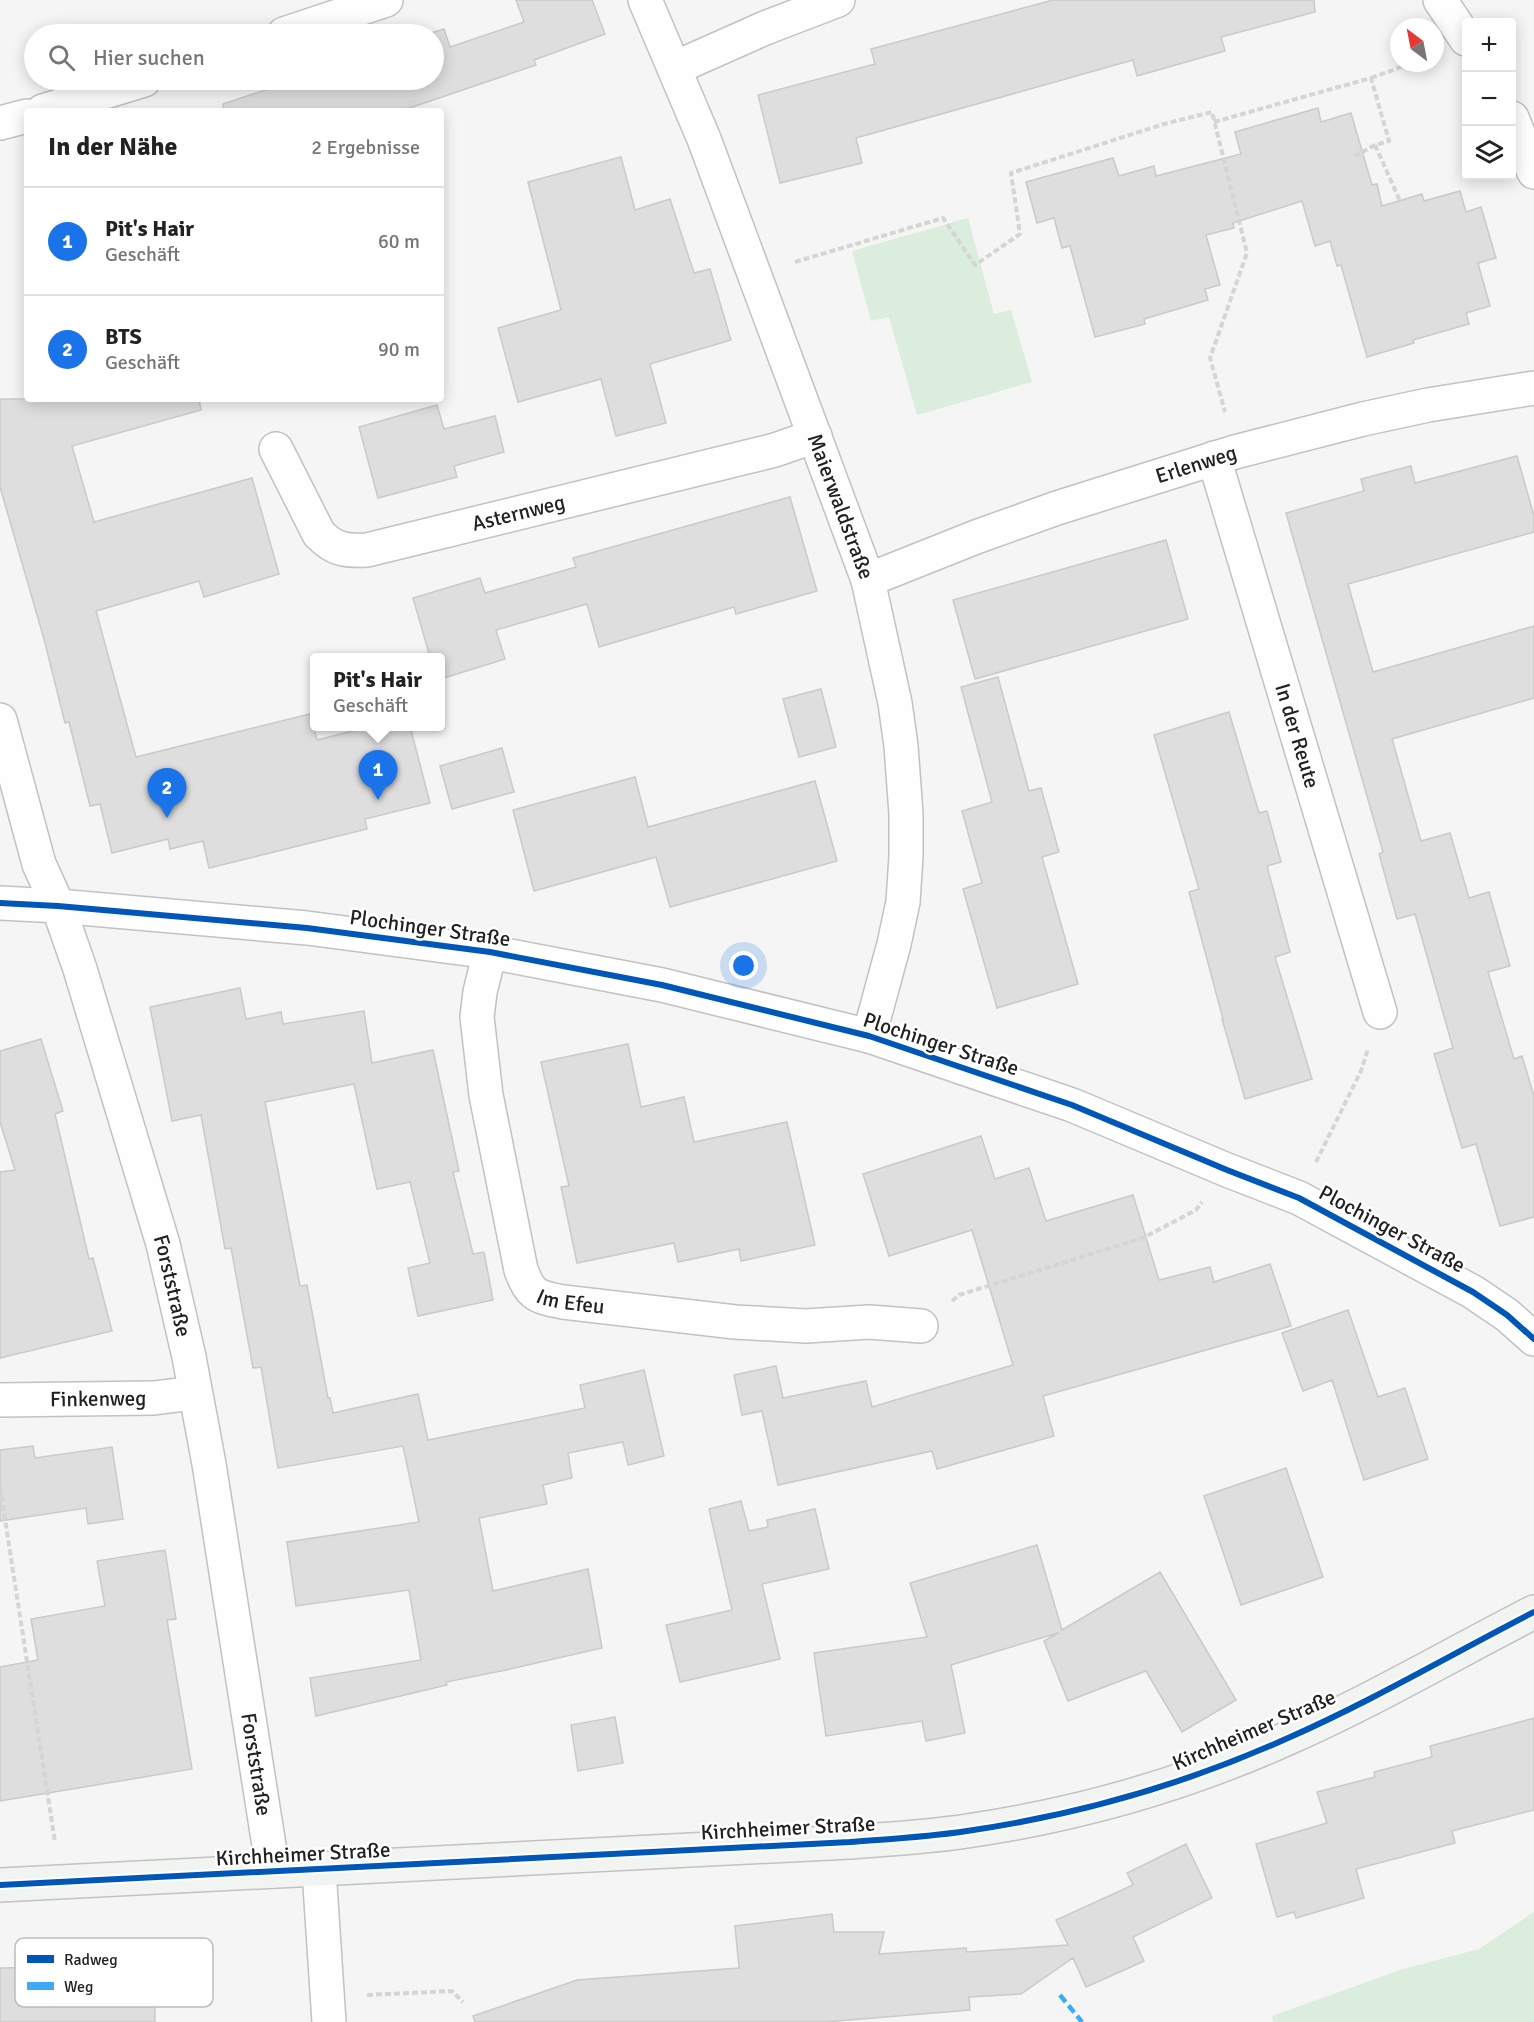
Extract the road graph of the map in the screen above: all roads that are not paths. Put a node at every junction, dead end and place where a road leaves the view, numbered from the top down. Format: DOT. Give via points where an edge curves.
graph roads {
  1 [pos="386,0"];
  2 [pos="645,0"];
  3 [pos="838,0"];
  4 [pos="1440,0"];
  5 [pos="314,24"];
  6 [pos="1462,32"];
  7 [pos="675,68"];
  8 [pos="111,90"];
  9 [pos="53,108"];
  10 [pos="24,117"];
  11 [pos="0,123"];
  12 [pos="1515,126"];
  13 [pos="1534,172"];
  14 [pos="1534,388"];
  15 [pos="815,436"];
  16 [pos="276,449"];
  17 [pos="1225,455"];
  18 [pos="868,580"];
  19 [pos="0,720"];
  20 [pos="0,903"];
  21 [pos="58,906"];
  22 [pos="490,952"];
  23 [pos="1380,1012"];
  24 [pos="869,1036"];
  25 [pos="921,1326"];
  26 [pos="1534,1339"];
  27 [pos="194,1393"];
  28 [pos="0,1400"];
  29 [pos="1534,1612"];
  30 [pos="319,1870"];
  31 [pos="273,1871"];
  32 [pos="0,1885"];
  33 [pos="329,2022"];
  1 -- 5 [label="street"];
  2 -- 7 [label="street, Maierwaldstraße"];
  3 -- 7 [label="street"];
  4 -- 6 [label="street"];
  7 -- 15 [label="street, Maierwaldstraße"];
  8 -- 9 [label="street"];
  10 -- 11 [label="street"];
  12 -- 13 [label="street"];
  14 -- 17 [label="street, Erlenweg" via="1363,419"];
  15 -- 16 [label="street, Asternweg" via="775,450 375,548 346,551 319,534"];
  15 -- 18 [label="street, Maierwaldstraße"];
  17 -- 18 [label="street, Erlenweg" via="1047,512"];
  17 -- 23 [label="street, In der Reute"];
  18 -- 24 [label="street, Maierwaldstraße" via="895,703 906,814 903,902"];
  19 -- 21 [label="street, Forststraße" via="39,864"];
  20 -- 21 [label="street, Plochinger Straße"];
  21 -- 22 [label="street, Plochinger Straße" via="307,928"];
  21 -- 27 [label="street, Forststraße" via="163,1244"];
  22 -- 24 [label="street, Plochinger Straße" via="662,985"];
  22 -- 25 [label="street, Im Efeu" via="477,1017 486,1095 521,1270 533,1294 563,1302 735,1322"];
  24 -- 26 [label="street, Plochinger Straße" via="1072,1104 1299,1198 1473,1292"];
  27 -- 28 [label="street, Finkenweg" via="154,1398"];
  27 -- 31 [label="street, Forststraße" via="209,1464"];
  29 -- 30 [label="main road, Kirchheimer Straße" via="1365,1700 1221,1766 1154,1789 1027,1821 966,1832 850,1842"];
  30 -- 31 [label="main road, Kirchheimer Straße"];
  30 -- 33 [label="street"];
  31 -- 32 [label="main road, Kirchheimer Straße"];
}
